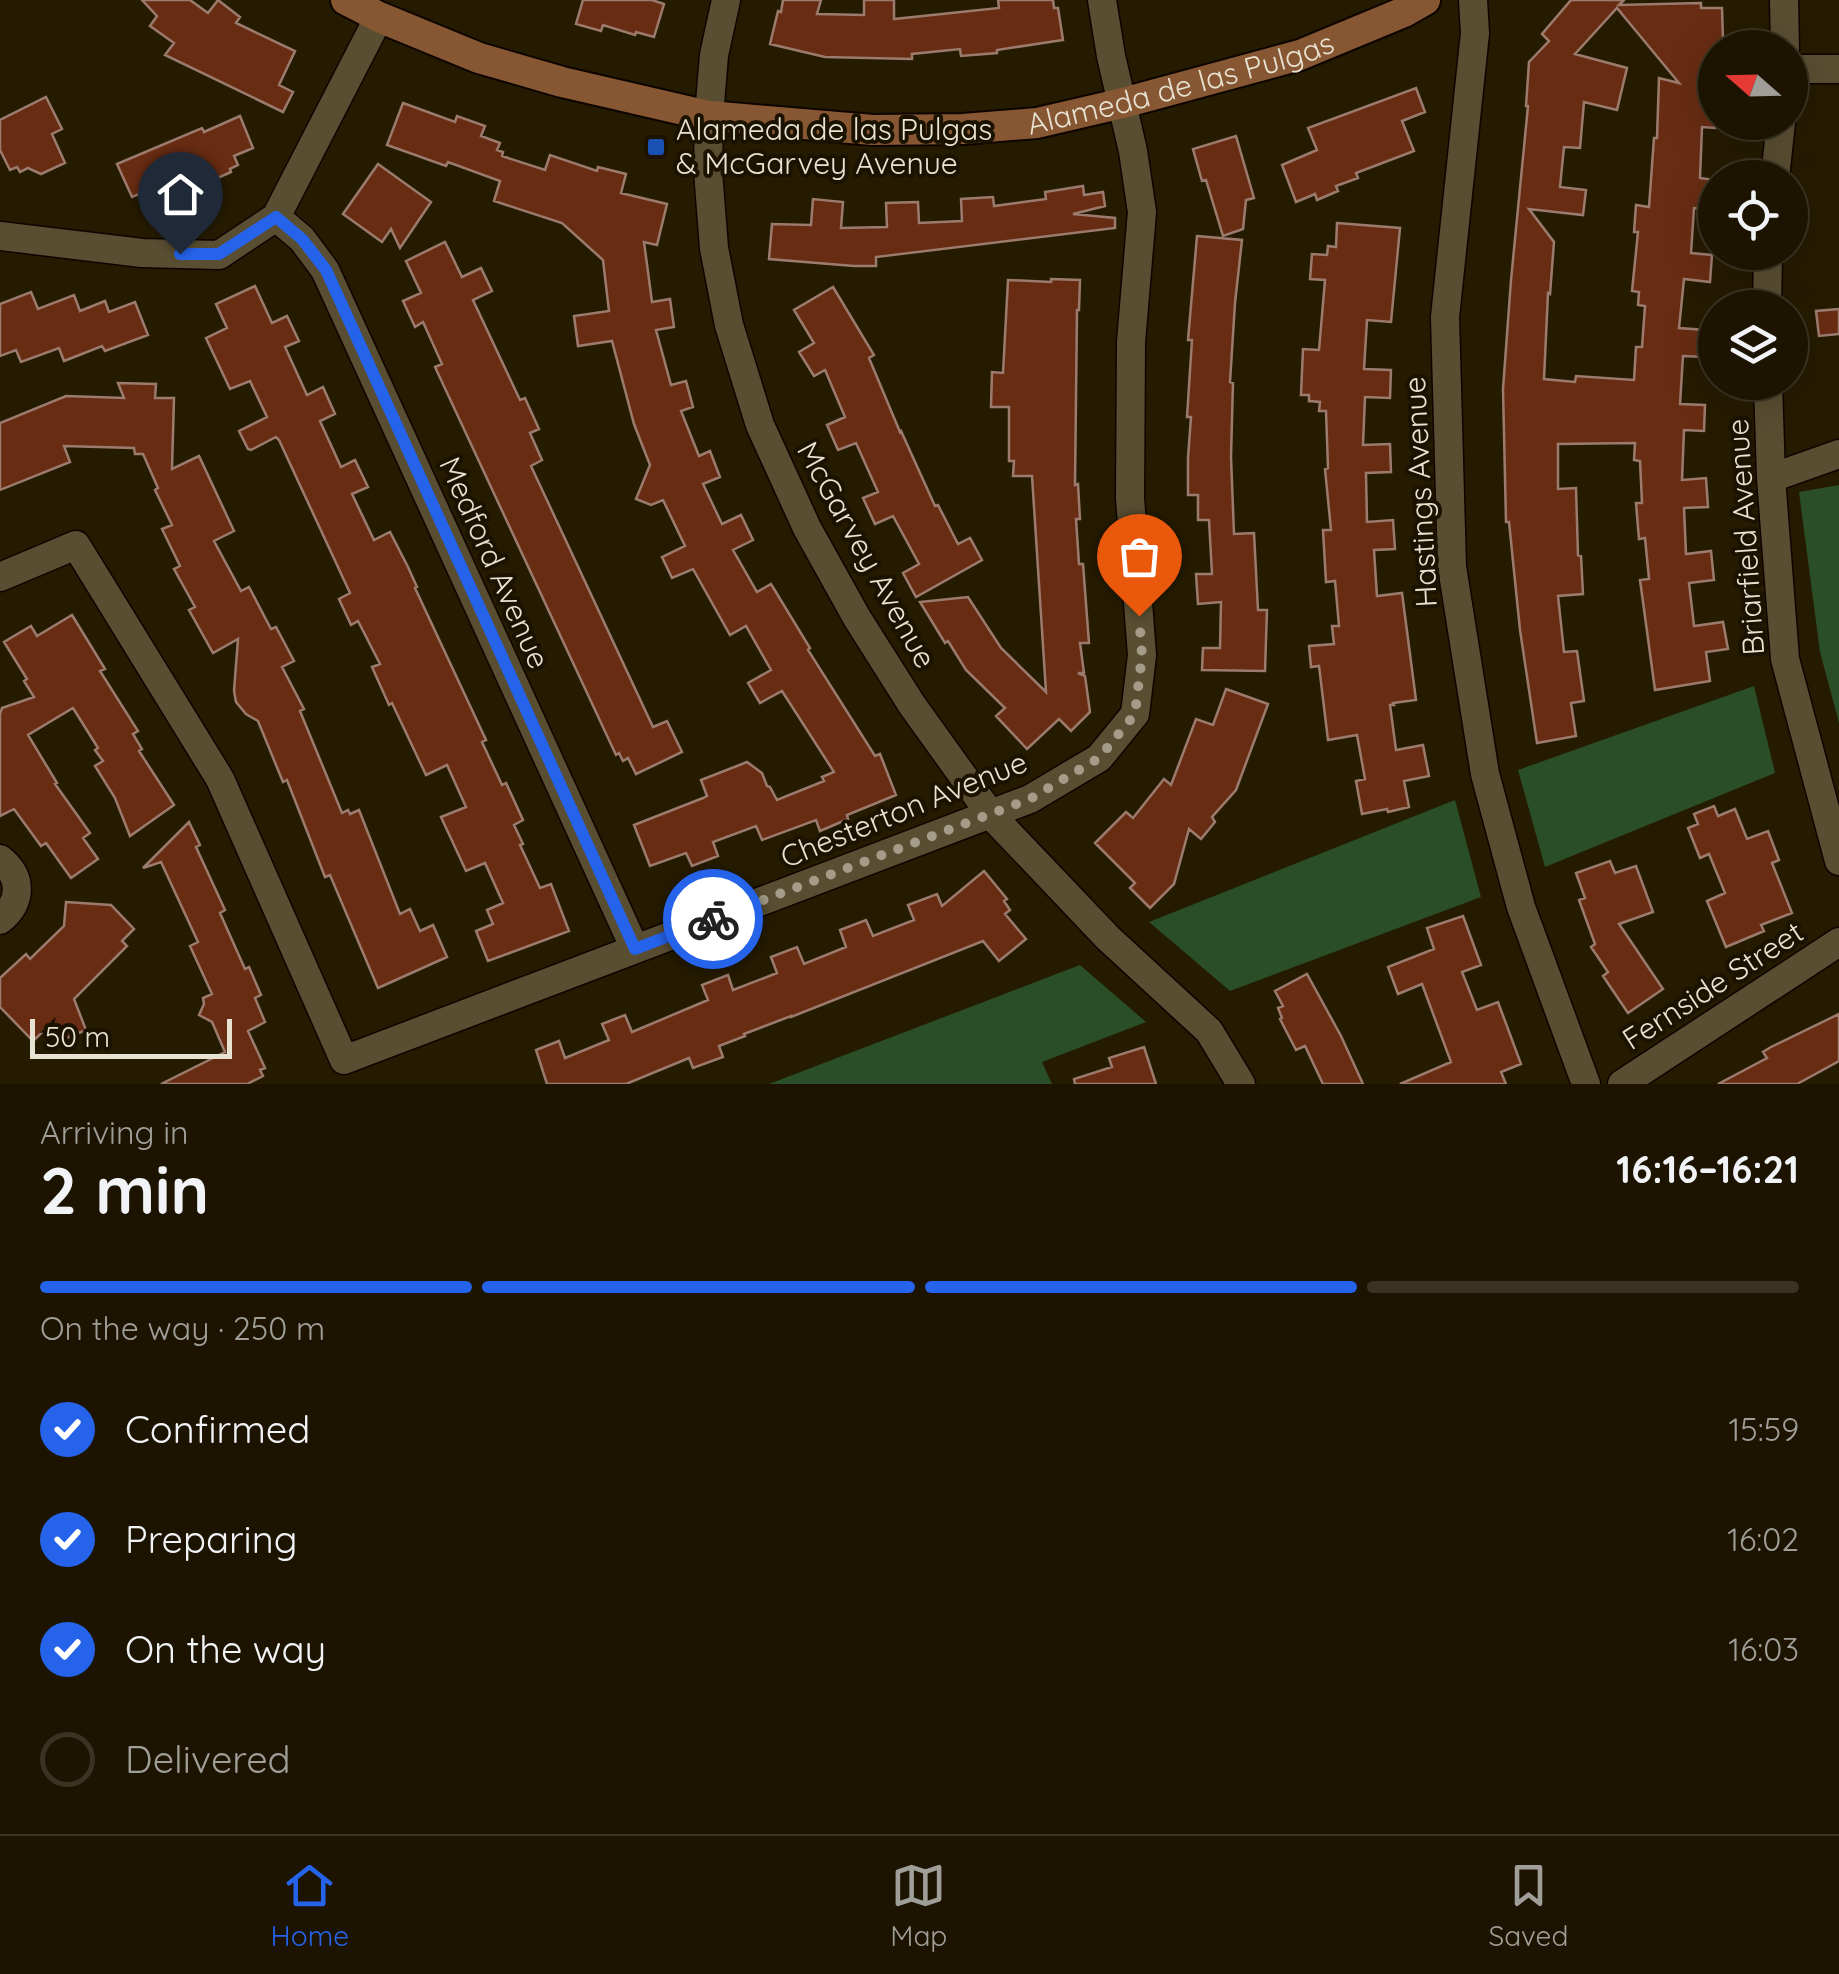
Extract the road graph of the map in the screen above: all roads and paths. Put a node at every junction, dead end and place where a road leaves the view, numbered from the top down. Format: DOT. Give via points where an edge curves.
graph roads {
  1 [pos="346,0"];
  2 [pos="726,0"];
  3 [pos="1102,0"];
  4 [pos="1425,0"];
  5 [pos="1473,0"];
  6 [pos="1784,0"];
  7 [pos="379,17"];
  8 [pos="1785,30"];
  9 [pos="1808,69"];
  10 [pos="1839,69"];
  11 [pos="1123,103"];
  12 [pos="709,116"];
  13 [pos="276,217"];
  14 [pos="0,236"];
  15 [pos="1768,400"];
  16 [pos="1839,454"];
  17 [pos="1770,478"];
  18 [pos="0,577"];
  19 [pos="990,815"];
  20 [pos="0,859"];
  21 [pos="1839,861"];
  22 [pos="0,920"];
  23 [pos="1839,942"];
  24 [pos="635,949"];
  25 [pos="1241,1084"];
  26 [pos="1586,1084"];
  27 [pos="1622,1084"];
  1 -- 7 [label="main road, Alameda de las Pulgas"];
  2 -- 12 [label="street, McGarvey Avenue"];
  3 -- 11 [label="street, Chesterton Avenue"];
  4 -- 11 [label="main road, Alameda de las Pulgas" via="1300,54"];
  5 -- 26 [label="street, Hastings Avenue" via="1445,317 1452,567 1485,774 1521,908"];
  6 -- 8 [label="street"];
  7 -- 12 [label="main road, Alameda de las Pulgas" via="562,82"];
  7 -- 13 [label="street"];
  9 -- 10 [label="street"];
  11 -- 12 [label="main road, Alameda de las Pulgas" via="1037,123 962,128 874,130"];
  11 -- 19 [label="street, Chesterton Avenue" via="1142,212 1131,342 1130,498 1142,655 1135,714 1099,758"];
  12 -- 19 [label="street, McGarvey Avenue" via="714,248 728,326 760,425 857,618"];
  13 -- 14 [label="street" via="219,254 142,253"];
  13 -- 24 [label="street, Medford Avenue" via="326,270"];
  15 -- 17 [label="street, Briarfield Avenue"];
  16 -- 17 [label="street"];
  17 -- 21 [label="street, Briarfield Avenue" via="1785,658"];
  18 -- 24 [label="street, Chesterton Avenue" via="76,545 220,780 344,1060"];
  19 -- 24 [label="street, Chesterton Avenue"];
  19 -- 25 [label="street, McGarvey Avenue" via="1209,1031"];
  20 -- 22 [label="street" via="12,869 18,890"];
  23 -- 27 [label="street, Fernside Street"];
}
